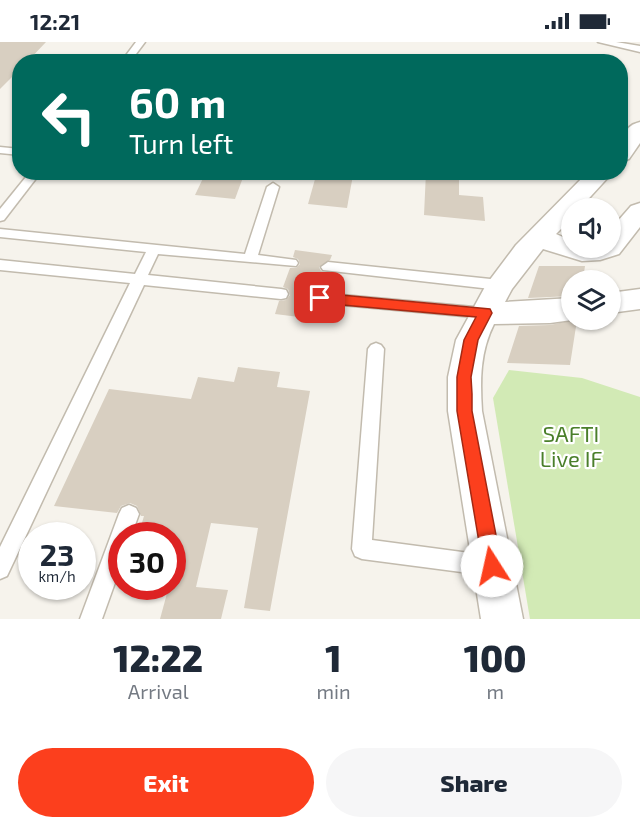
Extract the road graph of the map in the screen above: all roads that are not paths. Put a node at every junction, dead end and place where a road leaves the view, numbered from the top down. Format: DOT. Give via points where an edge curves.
graph roads {
  1 [pos="141,42"];
  2 [pos="602,42"];
  3 [pos="640,49"];
  4 [pos="131,54"];
  5 [pos="640,128"];
  6 [pos="628,144"];
  7 [pos="30,180"];
  8 [pos="595,180"];
  9 [pos="273,187"];
  10 [pos="640,189"];
  11 [pos="621,203"];
  12 [pos="640,210"];
  13 [pos="0,217"];
  14 [pos="553,232"];
  15 [pos="0,233"];
  16 [pos="621,233"];
  17 [pos="154,249"];
  18 [pos="250,259"];
  19 [pos="291,263"];
  20 [pos="0,265"];
  21 [pos="328,267"];
  22 [pos="138,281"];
  23 [pos="500,285"];
  24 [pos="281,294"];
  25 [pos="320,298"];
  26 [pos="640,299"];
  27 [pos="621,302"];
  28 [pos="561,310"];
  29 [pos="485,313"];
  30 [pos="376,349"];
  31 [pos="129,514"];
  32 [pos="492,566"];
  33 [pos="0,569"];
  34 [pos="91,619"];
  35 [pos="502,619"];
  1 -- 4 [label="lane"];
  2 -- 3 [label="lane"];
  5 -- 6 [label="street"];
  7 -- 13 [label="lane"];
  8 -- 14 [label="street"];
  9 -- 18 [label="lane"];
  10 -- 11 [label="street"];
  12 -- 16 [label="street"];
  14 -- 23 [label="street"];
  15 -- 17 [label="lane"];
  17 -- 18 [label="lane"];
  17 -- 22 [label="lane"];
  18 -- 19 [label="lane"];
  20 -- 22 [label="lane"];
  21 -- 23 [label="lane"];
  22 -- 24 [label="lane"];
  22 -- 33 [label="lane"];
  23 -- 29 [label="street"];
  25 -- 29 [label="lane"];
  26 -- 27 [label="street"];
  28 -- 29 [label="street"];
  29 -- 32 [label="street" via="471,340 464,400"];
  30 -- 32 [label="lane" via="362,549"];
  31 -- 34 [label="lane"];
  32 -- 35 [label="street"];
}
